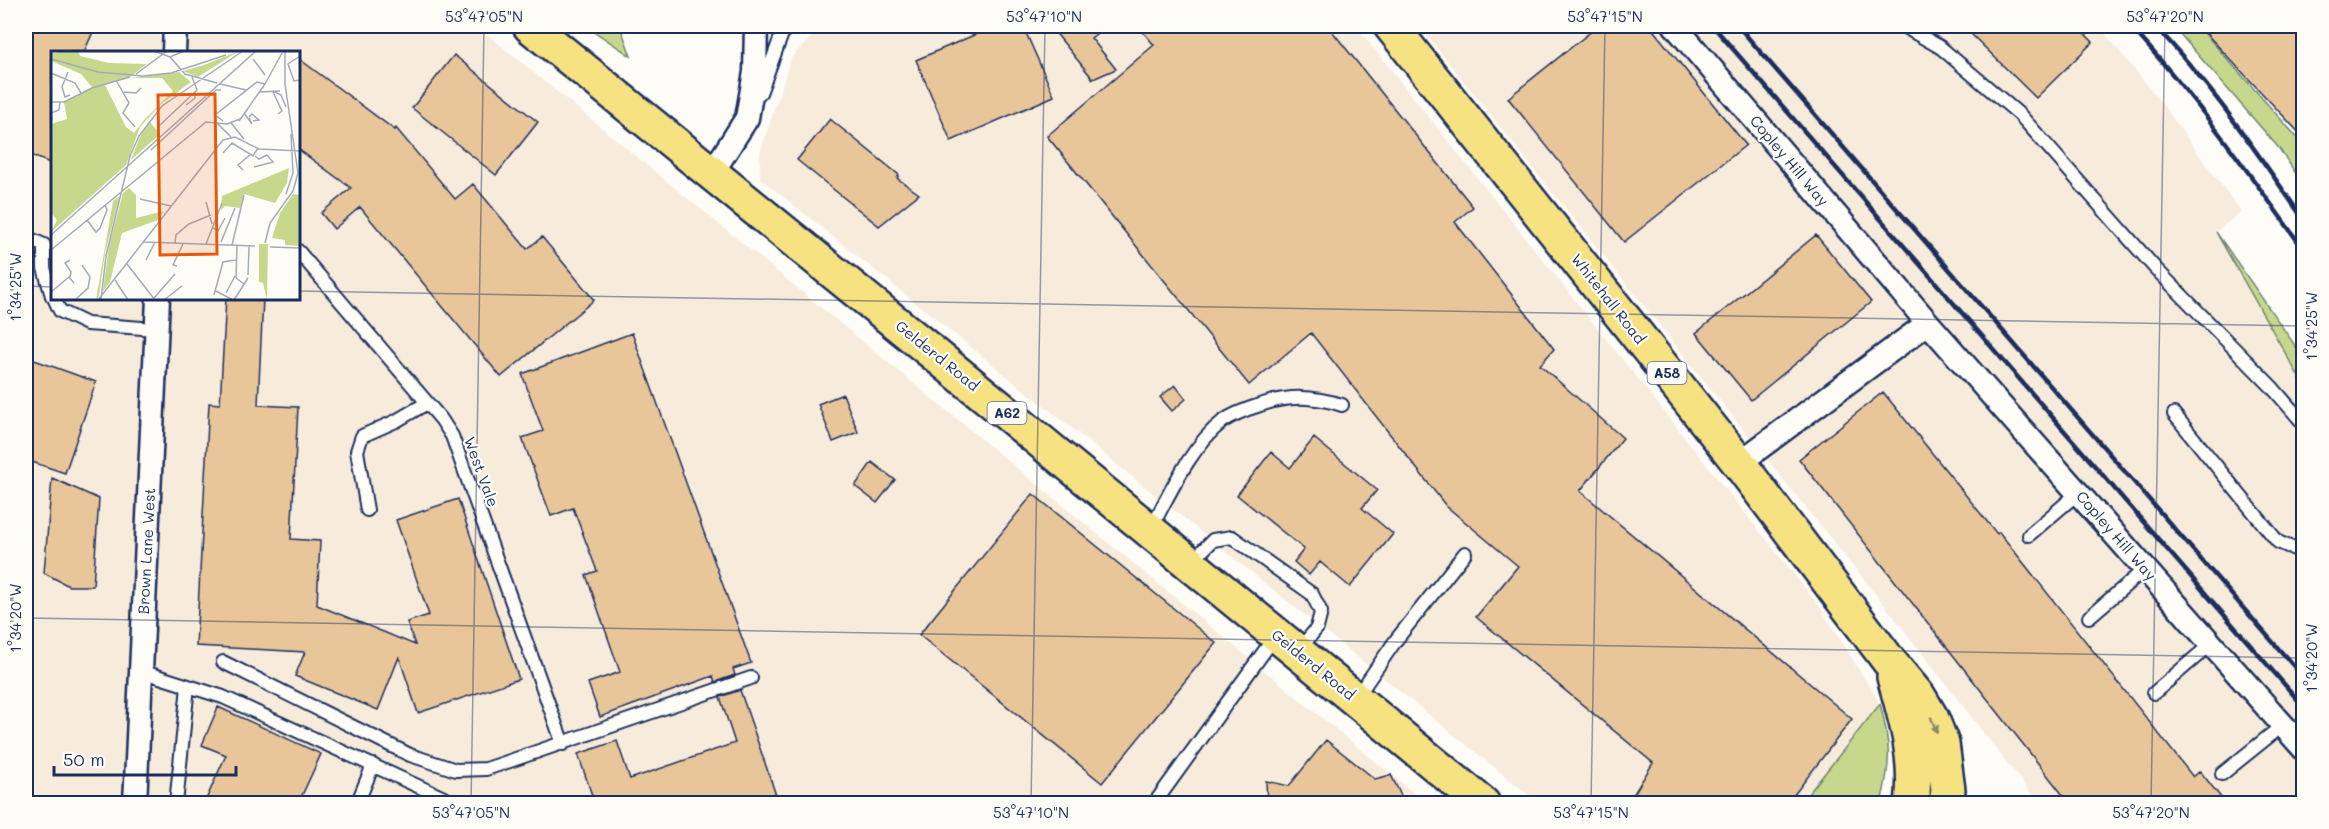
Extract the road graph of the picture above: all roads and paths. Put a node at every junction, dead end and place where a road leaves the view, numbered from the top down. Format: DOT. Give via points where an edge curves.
graph roads {
  1 [pos="175,26"];
  2 [pos="530,26"];
  3 [pos="756,26"];
  4 [pos="785,26"];
  5 [pos="1391,26"];
  6 [pos="1675,26"];
  7 [pos="1903,26"];
  8 [pos="174,51"];
  9 [pos="747,118"];
  10 [pos="712,173"];
  11 [pos="26,237"];
  12 [pos="300,253"];
  13 [pos="51,291"];
  14 [pos="54,300"];
  15 [pos="158,300"];
  16 [pos="1928,323"];
  17 [pos="156,329"];
  18 [pos="427,403"];
  19 [pos="1342,405"];
  20 [pos="2174,414"];
  21 [pos="2304,424"];
  22 [pos="1739,463"];
  23 [pos="2078,493"];
  24 [pos="367,510"];
  25 [pos="1150,531"];
  26 [pos="2029,535"];
  27 [pos="1465,553"];
  28 [pos="2304,554"];
  29 [pos="1190,563"];
  30 [pos="2145,569"];
  31 [pos="2089,617"];
  32 [pos="1287,643"];
  33 [pos="2211,644"];
  34 [pos="1889,661"];
  35 [pos="223,662"];
  36 [pos="141,671"];
  37 [pos="751,678"];
  38 [pos="188,686"];
  39 [pos="2154,693"];
  40 [pos="1355,699"];
  41 [pos="2283,725"];
  42 [pos="563,744"];
  43 [pos="2304,748"];
  44 [pos="373,765"];
  45 [pos="2222,774"];
  46 [pos="135,804"];
  47 [pos="176,804"];
  48 [pos="357,804"];
  49 [pos="458,804"];
  50 [pos="1154,804"];
  51 [pos="1482,804"];
  52 [pos="1912,804"];
  53 [pos="1946,804"];
  1 -- 8 [label="street"];
  2 -- 10 [label="main road, Gelderd Road / A62"];
  3 -- 9 [label="street" via="755,72"];
  4 -- 9 [label="lane" via="758,102"];
  5 -- 22 [label="main road, Whitehall Road / A58"];
  6 -- 16 [label="street, Copley Hill Way"];
  7 -- 21 [label="lane" via="1940,47 2020,115 2155,268"];
  9 -- 10 [label="street"];
  10 -- 25 [label="main road, Gelderd Road / A62"];
  11 -- 13 [label="lane" via="44,245 44,268"];
  12 -- 18 [label="lane, West Vale"];
  14 -- 17 [label="lane" via="60,311 87,324"];
  15 -- 17 [label="street, Brown Lane West"];
  16 -- 22 [label="street"];
  16 -- 23 [label="street, Copley Hill Way"];
  17 -- 36 [label="street, Brown Lane West"];
  18 -- 24 [label="lane" via="362,436 357,452"];
  18 -- 42 [label="lane, West Vale" via="452,436"];
  19 -- 25 [label="lane" via="1319,398 1293,397 1246,410 1222,422 1195,453"];
  20 -- 28 [label="lane" via="2278,542"];
  22 -- 34 [label="main road, Whitehall Road / A58"];
  23 -- 26 [label="lane"];
  23 -- 30 [label="street, Copley Hill Way"];
  25 -- 29 [label="main road, Gelderd Road / A62"];
  27 -- 40 [label="lane"];
  29 -- 32 [label="main road, Gelderd Road / A62"];
  29 -- 32 [label="lane" via="1214,540 1232,537 1312,594 1321,612 1317,628"];
  30 -- 31 [label="lane"];
  30 -- 33 [label="street, Copley Hill Way"];
  32 -- 40 [label="main road, Gelderd Road / A62"];
  32 -- 50 [label="lane"];
  33 -- 39 [label="lane"];
  33 -- 41 [label="street, Copley Hill Way"];
  34 -- 52 [label="main road, Whitehall Road / A58" via="1911,743"];
  34 -- 53 [label="main road, Whitehall Road / A58, one-way" via="1932,718 1942,744"];
  35 -- 42 [label="lane" via="410,755 450,768 486,768"];
  36 -- 38 [label="lane"];
  36 -- 46 [label="street, Brown Lane West"];
  37 -- 42 [label="lane"];
  38 -- 44 [label="lane" via="224,697"];
  38 -- 47 [label="lane"];
  40 -- 51 [label="main road, Gelderd Road / A62"];
  41 -- 43 [label="street, Copley Hill Way"];
  41 -- 45 [label="lane"];
  44 -- 48 [label="lane"];
  44 -- 49 [label="lane"];
}
